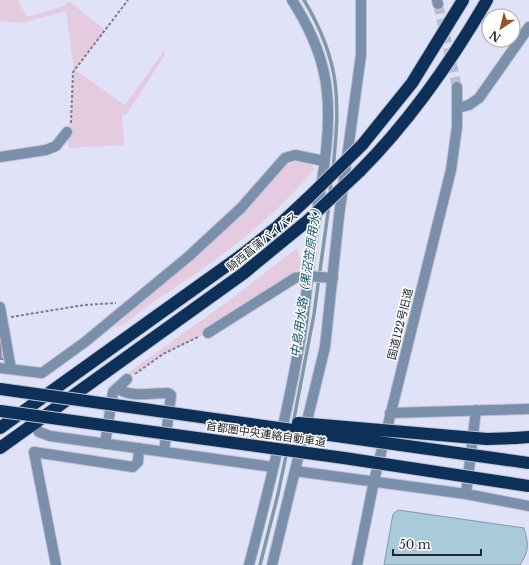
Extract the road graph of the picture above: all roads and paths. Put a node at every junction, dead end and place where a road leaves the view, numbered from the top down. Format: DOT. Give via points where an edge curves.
graph roads {
  1 [pos="128,0"];
  2 [pos="292,0"];
  3 [pos="361,0"];
  4 [pos="463,0"];
  5 [pos="487,0"];
  6 [pos="529,27"];
  7 [pos="457,87"];
  8 [pos="458,108"];
  9 [pos="67,132"];
  10 [pos="0,157"];
  11 [pos="324,161"];
  12 [pos="309,276"];
  13 [pos="330,278"];
  14 [pos="0,307"];
  15 [pos="127,308"];
  16 [pos="2,319"];
  17 [pos="208,333"];
  18 [pos="0,368"];
  19 [pos="11,369"];
  20 [pos="127,379"];
  21 [pos="117,388"];
  22 [pos="0,389"];
  23 [pos="529,409"];
  24 [pos="0,410"];
  25 [pos="476,410"];
  26 [pos="390,413"];
  27 [pos="179,414"];
  28 [pos="34,424"];
  29 [pos="0,428"];
  30 [pos="529,437"];
  31 [pos="105,444"];
  32 [pos="0,448"];
  33 [pos="139,448"];
  34 [pos="164,452"];
  35 [pos="529,463"];
  36 [pos="273,467"];
  37 [pos="295,471"];
  38 [pos="374,481"];
  39 [pos="529,486"];
  40 [pos="466,494"];
  41 [pos="529,506"];
  42 [pos="56,565"];
  43 [pos="249,565"];
  44 [pos="272,565"];
  45 [pos="357,565"];
  1 -- 9 [label="path" via="73,72 72,117"];
  2 -- 11 [label="street" via="311,32 325,76 328,107"];
  3 -- 13 [label="street" via="362,55"];
  4 -- 29 [label="highway, 騎西菖蒲バイパス, bridge" via="412,83 362,145 310,197 243,254"];
  5 -- 28 [label="highway, 騎西菖蒲バイパス, bridge" via="435,82 389,140 306,222 244,273"];
  6 -- 8 [label="street" via="479,98 469,106"];
  7 -- 8 [label="street, 国道122号旧道"];
  8 -- 26 [label="street, 国道122号旧道" via="451,170"];
  9 -- 10 [label="street" via="56,146 46,150"];
  11 -- 12 [label="street"];
  11 -- 15 [label="street" via="295,154 285,158 242,208"];
  12 -- 13 [label="street"];
  12 -- 17 [label="street" via="295,278"];
  12 -- 36 [label="street" via="299,348"];
  13 -- 37 [label="street" via="325,346"];
  14 -- 16 [label="street"];
  15 -- 16 [label="path" via="119,303 106,303"];
  15 -- 19 [label="street" via="42,373"];
  16 -- 19 [label="street"];
  17 -- 20 [label="path" via="163,354"];
  18 -- 19 [label="street"];
  20 -- 21 [label="street"];
  21 -- 31 [label="street" via="113,392"];
  21 -- 34 [label="street" via="131,394 171,395"];
  22 -- 27 [label="highway, 首都圏中央連絡自動車道, bridge"];
  23 -- 25 [label="street"];
  24 -- 39 [label="highway, 首都圏中央連絡自動車道, bridge"];
  25 -- 26 [label="street"];
  25 -- 40 [label="street"];
  26 -- 38 [label="street, 国道122号旧道"];
  27 -- 30 [label="highway, bridge" via="487,439"];
  27 -- 35 [label="highway, 首都圏中央連絡自動車道, bridge"];
  28 -- 31 [label="street" via="39,432 50,436"];
  28 -- 32 [label="highway, 騎西菖蒲バイパス"];
  31 -- 33 [label="street"];
  33 -- 34 [label="street"];
  33 -- 42 [label="street" via="138,462 133,467 34,452"];
  34 -- 36 [label="street"];
  36 -- 43 [label="street"];
  37 -- 38 [label="street"];
  37 -- 44 [label="street"];
  38 -- 40 [label="street"];
  38 -- 45 [label="street, 国道122号旧道"];
  40 -- 41 [label="street"];
}
